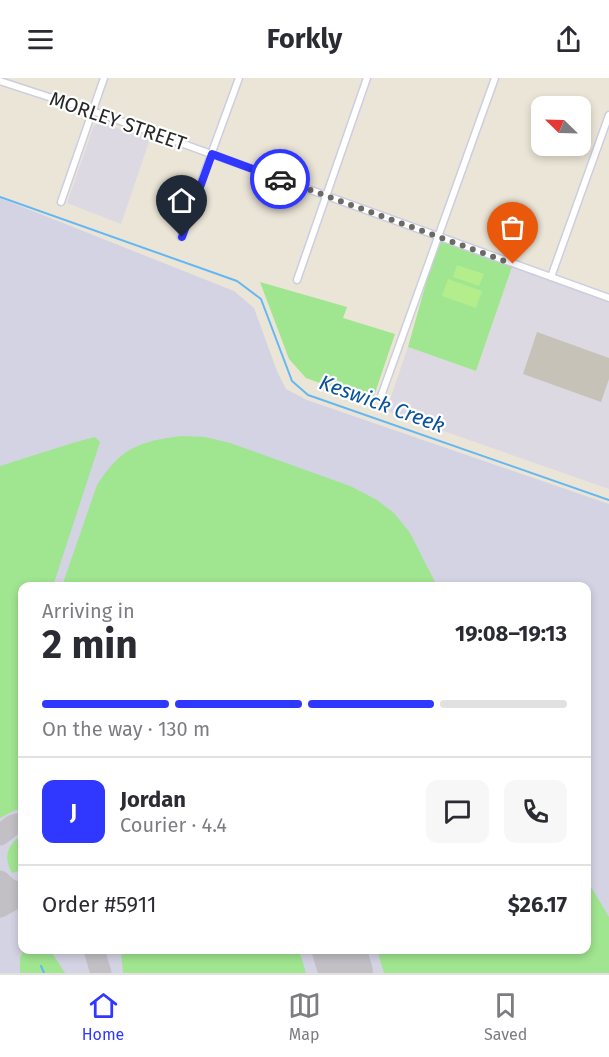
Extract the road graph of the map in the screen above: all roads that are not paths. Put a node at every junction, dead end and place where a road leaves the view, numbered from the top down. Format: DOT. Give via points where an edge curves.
graph roads {
  1 [pos="104,78"];
  2 [pos="239,78"];
  3 [pos="367,78"];
  4 [pos="495,78"];
  5 [pos="0,81"];
  6 [pos="92,111"];
  7 [pos="609,115"];
  8 [pos="212,154"];
  9 [pos="325,196"];
  10 [pos="61,202"];
  11 [pos="182,237"];
  12 [pos="439,237"];
  13 [pos="551,277"];
  14 [pos="297,280"];
  15 [pos="609,297"];
  16 [pos="380,399"];
  1 -- 6 [label="street"];
  2 -- 8 [label="street"];
  3 -- 9 [label="street"];
  4 -- 12 [label="street"];
  5 -- 6 [label="street, MORLEY STREET"];
  6 -- 8 [label="street, MORLEY STREET"];
  6 -- 10 [label="street"];
  7 -- 13 [label="street"];
  8 -- 9 [label="street, MORLEY STREET"];
  8 -- 11 [label="street"];
  9 -- 12 [label="street, MORLEY STREET"];
  9 -- 14 [label="street"];
  12 -- 13 [label="street, MORLEY STREET"];
  12 -- 16 [label="street"];
  13 -- 15 [label="street, MORLEY STREET"];
}
